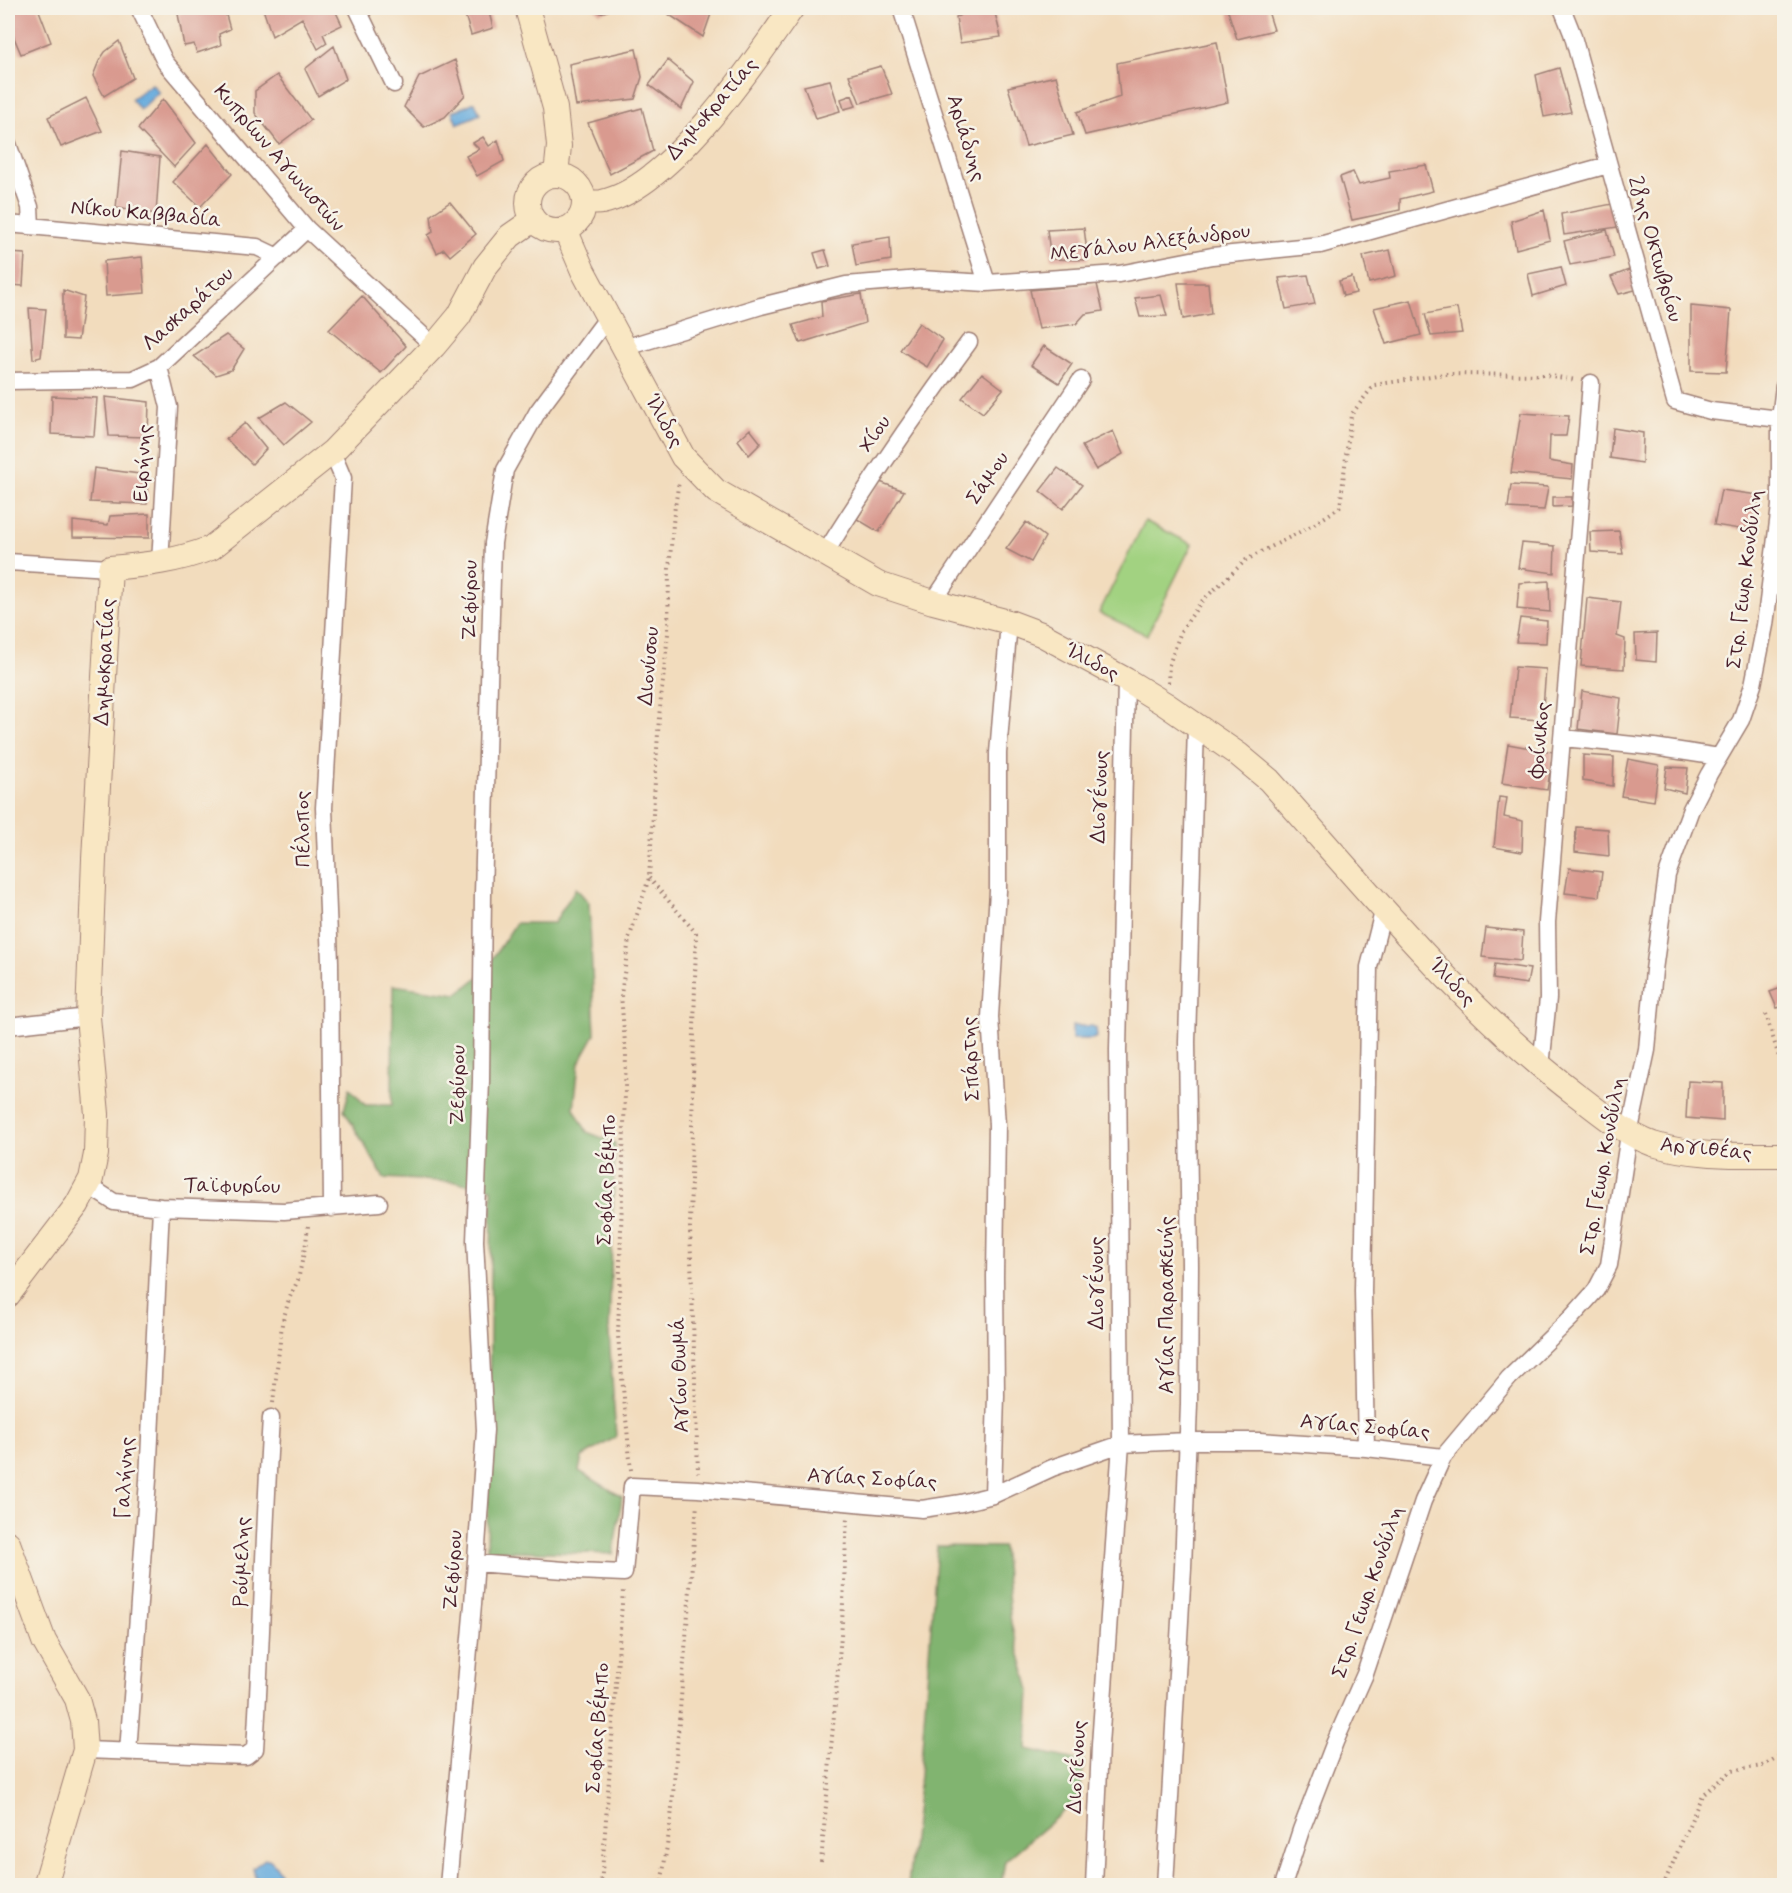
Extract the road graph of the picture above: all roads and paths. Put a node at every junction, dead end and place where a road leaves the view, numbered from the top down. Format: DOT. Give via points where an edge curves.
graph roads {
  1 [pos="139,8"];
  2 [pos="357,8"];
  3 [pos="527,8"];
  4 [pos="792,8"];
  5 [pos="901,8"];
  6 [pos="1562,8"];
  7 [pos="394,84"];
  8 [pos="8,144"];
  9 [pos="1608,165"];
  10 [pos="556,175"];
  11 [pos="584,202"];
  12 [pos="533,220"];
  13 [pos="8,224"];
  14 [pos="31,226"];
  15 [pos="307,229"];
  16 [pos="565,229"];
  17 [pos="278,257"];
  18 [pos="987,283"];
  19 [pos="608,317"];
  20 [pos="969,342"];
  21 [pos="434,346"];
  22 [pos="624,348"];
  23 [pos="159,367"];
  24 [pos="1081,380"];
  25 [pos="8,381"];
  26 [pos="1591,383"];
  27 [pos="1785,386"];
  28 [pos="1780,419"];
  29 [pos="332,452"];
  30 [pos="683,457"];
  31 [pos="824,555"];
  32 [pos="8,562"];
  33 [pos="160,563"];
  34 [pos="110,568"];
  35 [pos="933,602"];
  36 [pos="1009,621"];
  37 [pos="1126,680"];
  38 [pos="1165,704"];
  39 [pos="1196,725"];
  40 [pos="1563,738"];
  41 [pos="1719,757"];
  42 [pos="649,878"];
  43 [pos="1384,908"];
  44 [pos="1766,1014"];
  45 [pos="88,1017"];
  46 [pos="8,1026"];
  47 [pos="1541,1067"];
  48 [pos="1785,1074"];
  49 [pos="1629,1134"];
  50 [pos="1785,1155"];
  51 [pos="89,1186"];
  52 [pos="379,1203"];
  53 [pos="161,1207"];
  54 [pos="332,1208"];
  55 [pos="309,1209"];
  56 [pos="8,1296"];
  57 [pos="271,1418"];
  58 [pos="1188,1441"];
  59 [pos="1121,1444"];
  60 [pos="1366,1448"];
  61 [pos="1443,1457"];
  62 [pos="632,1486"];
  63 [pos="698,1489"];
  64 [pos="993,1495"];
  65 [pos="847,1503"];
  66 [pos="8,1543"];
  67 [pos="476,1563"];
  68 [pos="624,1573"];
  69 [pos="85,1750"];
  70 [pos="128,1752"];
  71 [pos="1785,1753"];
  72 [pos="821,1862"];
  73 [pos="45,1886"];
  74 [pos="448,1886"];
  75 [pos="601,1886"];
  76 [pos="662,1886"];
  77 [pos="1094,1886"];
  78 [pos="1165,1886"];
  79 [pos="1283,1886"];
  80 [pos="1663,1886"];
  1 -- 15 [label="street, Κυπρίων Αγωνιστών" via="165,62"];
  2 -- 7 [label="street"];
  3 -- 10 [label="street" via="555,108 560,146"];
  4 -- 11 [label="street, Δημοκρατίας" via="712,116 658,171 601,202"];
  5 -- 18 [label="street, Αριάδνης"];
  6 -- 9 [label="street, 28ης Οκτωβρίου"];
  8 -- 14 [label="street" via="30,207"];
  9 -- 18 [label="street, Μεγάλου Αλεξάνδρου" via="1320,245 1212,256 1119,274"];
  9 -- 28 [label="street, 28ης Οκτωβρίου" via="1675,401 1711,411"];
  10 -- 11 [label="street" via="572,180"];
  10 -- 12 [label="street" via="539,181 529,195"];
  11 -- 16 [label="street" via="579,219"];
  12 -- 16 [label="street" via="548,229"];
  12 -- 21 [label="street, Δημοκρατίας" via="510,236 485,267 459,316"];
  13 -- 14 [label="street, Νίκου Καββαδία"];
  14 -- 17 [label="street, Νίκου Καββαδία" via="257,247"];
  15 -- 17 [label="street, Λασκαράτου"];
  15 -- 21 [label="street, Κυπρίων Αγωνιστών"];
  16 -- 19 [label="street, Ίλιδος"];
  17 -- 23 [label="street, Λασκαράτου"];
  18 -- 22 [label="street, Μεγάλου Αλεξάνδρου" via="920,279 846,285 761,306"];
  19 -- 22 [label="street, Ίλιδος"];
  19 -- 67 [label="street, Ζεφύρου" via="538,411 505,470 493,543 475,1241 485,1430"];
  20 -- 31 [label="street, Χίου" via="910,421"];
  21 -- 29 [label="street, Δημοκρατίας"];
  22 -- 30 [label="street, Ίλιδος"];
  23 -- 25 [label="street, Λασκαράτου" via="133,379"];
  23 -- 33 [label="street, Ειρήνης" via="169,407"];
  24 -- 35 [label="street, Σάμου"];
  26 -- 38 [label="path" via="1545,375 1444,374 1374,385 1351,415 1340,507 1246,560 1202,602 1181,631 1169,665"];
  26 -- 40 [label="street, Φοίνικος"];
  27 -- 28 [label="street, Στρ. Γεωρ. Κονδύλη"];
  28 -- 41 [label="street, Στρ. Γεωρ. Κονδύλη" via="1780,506 1766,625 1744,712"];
  29 -- 33 [label="street, Δημοκρατίας" via="211,548"];
  29 -- 54 [label="street, Πέλοπος" via="343,478 324,808"];
  30 -- 31 [label="street, Ίλιδος" via="716,491"];
  30 -- 42 [label="path, Διονύσου" via="669,569 668,634"];
  31 -- 35 [label="street, Ίλιδος" via="878,584"];
  32 -- 34 [label="street"];
  33 -- 34 [label="street, Δημοκρατίας"];
  34 -- 45 [label="street, Δημοκρατίας"];
  35 -- 36 [label="street, Ίλιδος"];
  36 -- 37 [label="street, Ίλιδος"];
  36 -- 64 [label="street, Σπάρτης" via="998,753 999,891 990,1017 997,1125"];
  37 -- 38 [label="street, Ίλιδος"];
  37 -- 59 [label="street, Διογένους" via="1118,1050"];
  38 -- 39 [label="street, Ίλιδος"];
  39 -- 43 [label="street, Ίλιδος" via="1269,780"];
  39 -- 58 [label="street, Αγίας Παρασκευής" via="1187,1042"];
  40 -- 41 [label="street"];
  40 -- 47 [label="street, Φοίνικος" via="1547,922 1548,998"];
  41 -- 49 [label="street, Στρ. Γεωρ. Κονδύλη" via="1691,809 1667,874 1647,1050"];
  42 -- 62 [label="path, Σοφίας Βέμπο" via="629,939 621,994 626,1055 618,1336"];
  42 -- 63 [label="path, Αγίου Θωμά" via="696,933 690,1228"];
  43 -- 47 [label="street, Ίλιδος" via="1463,996"];
  43 -- 60 [label="street" via="1369,967 1363,1291"];
  44 -- 48 [label="path"];
  45 -- 46 [label="street"];
  45 -- 51 [label="street, Δημοκρατίας" via="97,1114 96,1154"];
  47 -- 49 [label="street, Ίλιδος"];
  49 -- 50 [label="street, Αργιθέας" via="1655,1145 1694,1152"];
  49 -- 61 [label="street, Στρ. Γεωρ. Κονδύλη" via="1609,1265 1596,1290 1509,1378"];
  51 -- 53 [label="street, Ταϊφυρίου" via="114,1202"];
  51 -- 56 [label="street, Δημοκρατίας"];
  52 -- 54 [label="street, Ταϊφυρίου"];
  53 -- 55 [label="street, Ταϊφυρίου"];
  53 -- 70 [label="street, Γαλήνης" via="147,1503"];
  54 -- 55 [label="street, Ταϊφυρίου"];
  55 -- 57 [label="path" via="298,1280 282,1324"];
  57 -- 70 [label="street, Ρούμελης" via="255,1749 246,1756"];
  58 -- 59 [label="street, Αγίας Σοφίας"];
  58 -- 60 [label="street, Αγίας Σοφίας"];
  58 -- 78 [label="street, Αγίας Παρασκευής"];
  59 -- 64 [label="street, Αγίας Σοφίας" via="1052,1468"];
  59 -- 77 [label="street, Διογένους"];
  60 -- 61 [label="street, Αγίας Σοφίας"];
  61 -- 79 [label="street, Στρ. Γεωρ. Κονδύλη" via="1423,1501 1365,1674 1335,1742"];
  62 -- 63 [label="street, Αγίας Σοφίας"];
  62 -- 68 [label="street"];
  63 -- 65 [label="street, Αγίας Σοφίας"];
  63 -- 76 [label="path, Αγίου Θωμά"];
  64 -- 65 [label="street, Αγίας Σοφίας" via="922,1509"];
  65 -- 72 [label="path" via="842,1624"];
  66 -- 69 [label="street" via="44,1641 77,1700"];
  67 -- 68 [label="street"];
  67 -- 74 [label="street, Ζεφύρου"];
  68 -- 75 [label="path, Σοφίας Βέμπο"];
  69 -- 70 [label="street, Ρούμελης"];
  69 -- 73 [label="street"];
  71 -- 80 [label="path" via="1762,1766 1731,1771 1702,1795"];
}
